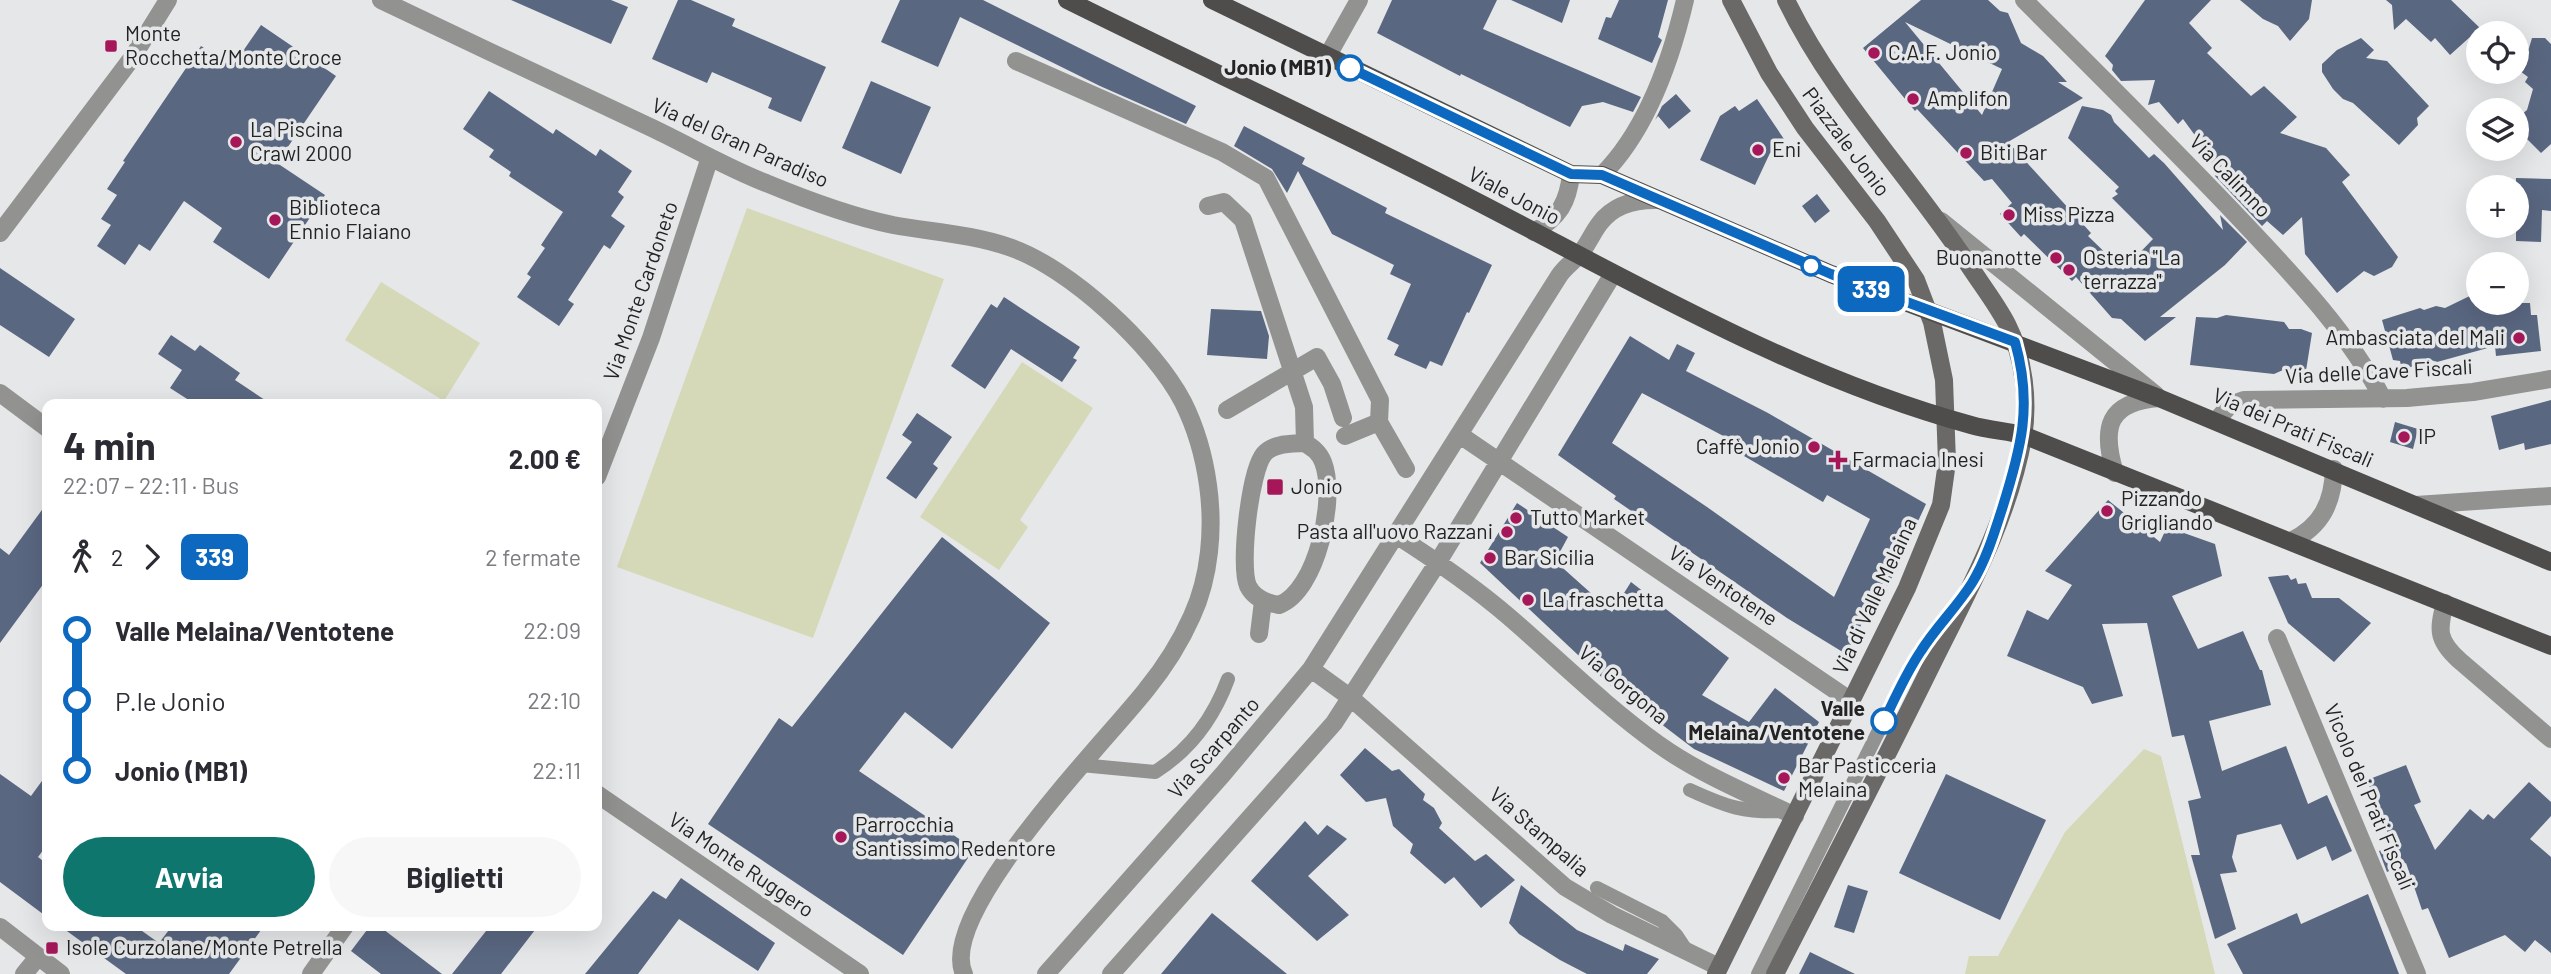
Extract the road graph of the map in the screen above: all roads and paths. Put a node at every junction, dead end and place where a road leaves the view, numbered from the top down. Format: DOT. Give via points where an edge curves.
graph roads {
  1 [pos="168,0"];
  2 [pos="381,0"];
  3 [pos="1067,0"];
  4 [pos="1212,0"];
  5 [pos="1359,0"];
  6 [pos="1685,0"];
  7 [pos="1731,0"];
  8 [pos="1786,0"];
  9 [pos="2024,0"];
  10 [pos="1327,57"];
  11 [pos="1016,61"];
  12 [pos="710,157"];
  13 [pos="1571,174"];
  14 [pos="1602,175"];
  15 [pos="1660,200"];
  16 [pos="1208,205"];
  17 [pos="1938,218"];
  18 [pos="1534,232"];
  19 [pos="0,233"];
  20 [pos="1578,256"];
  21 [pos="1613,274"];
  22 [pos="1928,309"];
  23 [pos="2015,342"];
  24 [pos="1292,371"];
  25 [pos="2551,379"];
  26 [pos="0,393"];
  27 [pos="2159,397"];
  28 [pos="2383,399"];
  29 [pos="1227,410"];
  30 [pos="1945,417"];
  31 [pos="2216,421"];
  32 [pos="1379,422"];
  33 [pos="42,424"];
  34 [pos="1460,435"];
  35 [pos="2023,435"];
  36 [pos="1304,443"];
  37 [pos="1500,461"];
  38 [pos="602,464"];
  39 [pos="1406,469"];
  40 [pos="2334,469"];
  41 [pos="2115,472"];
  42 [pos="2551,496"];
  43 [pos="2416,505"];
  44 [pos="1396,535"];
  45 [pos="2291,541"];
  46 [pos="1438,562"];
  47 [pos="2551,562"];
  48 [pos="1972,583"];
  49 [pos="1263,601"];
  50 [pos="2445,603"];
  51 [pos="1259,634"];
  52 [pos="2277,638"];
  53 [pos="2551,646"];
  54 [pos="1311,669"];
  55 [pos="1228,678"];
  56 [pos="1351,698"];
  57 [pos="1851,701"];
  58 [pos="2551,738"];
  59 [pos="1081,765"];
  60 [pos="1690,790"];
  61 [pos="602,797"];
  62 [pos="1790,814"];
  63 [pos="1597,888"];
  64 [pos="0,928"];
  65 [pos="341,931"];
  66 [pos="1688,953"];
  67 [pos="38,957"];
  68 [pos="1717,971"];
  69 [pos="24,974"];
  70 [pos="61,974"];
  71 [pos="311,974"];
  72 [pos="860,974"];
  73 [pos="964,974"];
  74 [pos="1046,974"];
  75 [pos="1111,974"];
  76 [pos="1758,974"];
  77 [pos="1775,974"];
  78 [pos="2417,974"];
  1 -- 19 [label="street" via="132,58"];
  2 -- 12 [label="street, Via del Gran Paradiso"];
  3 -- 18 [label="main road, Viale Jonio"];
  4 -- 10 [label="main road, Viale Jonio"];
  5 -- 10 [label="street"];
  6 -- 14 [label="street" via="1639,125"];
  7 -- 22 [label="main road, Piazzale Jonio" via="1775,83 1899,251"];
  8 -- 17 [label="main road, Piazzale Jonio" via="1857,115"];
  9 -- 28 [label="street, Via Calimno" via="2281,264 2351,346"];
  10 -- 13 [label="main road, Viale Jonio"];
  11 -- 32 [label="street" via="1222,152 1266,178 1371,380 1380,400"];
  12 -- 38 [label="street, Via Monte Cardoneto" via="651,338"];
  12 -- 59 [label="street, Via del Gran Paradiso" via="848,214 995,242 1031,256 1095,300 1153,359 1176,390 1198,439 1209,496 1209,552 1200,595 1169,659"];
  13 -- 14 [label="main road, Viale Jonio"];
  13 -- 18 [label="street" via="1561,211"];
  14 -- 15 [label="main road, Viale Jonio"];
  15 -- 20 [label="street, Via Scarpanto" via="1634,201 1612,211"];
  15 -- 22 [label="main road, Viale Jonio" via="1831,274"];
  16 -- 24 [label="street" via="1224,202 1244,220"];
  17 -- 23 [label="main road, Piazzale Jonio"];
  17 -- 27 [label="street, Piazzale Jonio"];
  18 -- 20 [label="main road, Viale Jonio"];
  20 -- 21 [label="main road, Viale Jonio"];
  20 -- 34 [label="street, Via Scarpanto" via="1559,276"];
  21 -- 30 [label="main road, Viale Jonio" via="1791,360"];
  21 -- 37 [label="street"];
  22 -- 23 [label="main road"];
  22 -- 30 [label="main road, Piazzale Jonio" via="1944,380"];
  23 -- 27 [label="main road, Via dei Prati Fiscali"];
  23 -- 35 [label="main road, Piazzale Jonio" via="2021,363"];
  24 -- 29 [label="street"];
  24 -- 32 [label="street" via="1317,358 1332,384 1344,427"];
  24 -- 36 [label="street" via="1304,407"];
  25 -- 28 [label="street, Via delle Cave Fiscali"];
  26 -- 33 [label="street"];
  27 -- 31 [label="main road, Via dei Prati Fiscali"];
  27 -- 41 [label="street" via="2134,400 2115,416 2108,436"];
  28 -- 31 [label="street, Via delle Cave Fiscali" via="2244,400 2230,405"];
  30 -- 35 [label="main road"];
  30 -- 57 [label="main road, Via di Valle Melaina" via="1946,473 1941,505 1907,588"];
  31 -- 40 [label="main road, Via dei Prati Fiscali"];
  32 -- 39 [label="street"];
  34 -- 37 [label="street, Via Ventotene"];
  34 -- 44 [label="street, Via Scarpanto"];
  35 -- 41 [label="main road"];
  35 -- 48 [label="main road" via="1998,521"];
  36 -- 49 [label="street" via="1271,449 1256,469 1243,569 1248,587"];
  36 -- 49 [label="street" via="1320,455 1327,478 1320,537 1306,579 1293,597 1279,605"];
  37 -- 46 [label="street"];
  37 -- 57 [label="street, Via Ventotene"];
  40 -- 43 [label="main road, Via dei Prati Fiscali"];
  40 -- 45 [label="street" via="2324,514 2311,530"];
  41 -- 45 [label="main road"];
  42 -- 43 [label="street"];
  43 -- 47 [label="main road, Via dei Prati Fiscali"];
  44 -- 46 [label="street"];
  44 -- 54 [label="street, Via Scarpanto"];
  45 -- 50 [label="main road"];
  46 -- 56 [label="street"];
  46 -- 62 [label="street, Via Gorgona" via="1658,744"];
  48 -- 76 [label="lane" via="1909,671"];
  48 -- 77 [label="main road"];
  49 -- 51 [label="street"];
  50 -- 53 [label="main road"];
  50 -- 58 [label="street" via="2439,629 2442,639 2459,660"];
  52 -- 78 [label="street, Vicolo dei Prati Fiscali"];
  54 -- 56 [label="street, Via Stampalia"];
  54 -- 74 [label="street, Via Scarpanto"];
  55 -- 59 [label="lane" via="1219,704 1203,726 1184,750 1155,772"];
  56 -- 66 [label="street, Via Stampalia" via="1565,887"];
  56 -- 75 [label="street" via="1317,743"];
  57 -- 62 [label="main road, Via di Valle Melaina"];
  59 -- 73 [label="street, Via del Gran Paradiso" via="985,891 962,940 959,961"];
  60 -- 62 [label="lane" via="1735,809"];
  61 -- 72 [label="street, Via Monte Ruggero"];
  62 -- 68 [label="main road, Via di Valle Melaina"];
  63 -- 66 [label="lane" via="1662,921"];
  64 -- 67 [label="street"];
  65 -- 71 [label="street"];
  66 -- 68 [label="street, Via Stampalia"];
  67 -- 69 [label="street"];
  67 -- 70 [label="street"];
}
